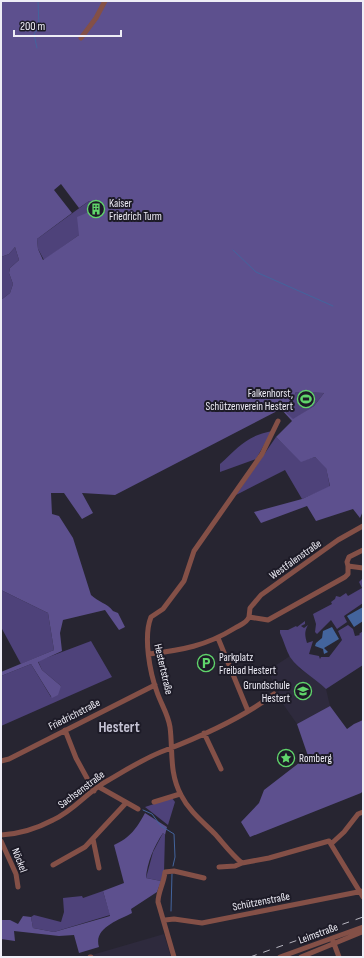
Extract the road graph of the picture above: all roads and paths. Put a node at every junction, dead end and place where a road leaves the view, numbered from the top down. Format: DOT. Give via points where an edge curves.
graph roads {
  1 [pos="105,1"];
  2 [pos="82,38"];
  3 [pos="278,421"];
  4 [pos="363,526"];
  5 [pos="363,550"];
  6 [pos="348,566"];
  7 [pos="363,568"];
  8 [pos="249,617"];
  9 [pos="218,638"];
  10 [pos="149,654"];
  11 [pos="155,685"];
  12 [pos="274,694"];
  13 [pos="248,711"];
  14 [pos="65,730"];
  15 [pos="204,733"];
  16 [pos="170,749"];
  17 [pos="1,761"];
  18 [pos="221,769"];
  19 [pos="99,786"];
  20 [pos="94,791"];
  21 [pos="180,794"];
  22 [pos="154,802"];
  23 [pos="126,804"];
  24 [pos="138,809"];
  25 [pos="363,812"];
  26 [pos="1,835"];
  27 [pos="1,840"];
  28 [pos="92,840"];
  29 [pos="331,844"];
  30 [pos="242,863"];
  31 [pos="53,865"];
  32 [pos="219,867"];
  33 [pos="99,868"];
  34 [pos="204,878"];
  35 [pos="18,887"];
  36 [pos="362,893"];
  37 [pos="164,920"];
  38 [pos="363,928"];
  39 [pos="332,941"];
  40 [pos="174,957"];
  41 [pos="280,957"];
  42 [pos="301,957"];
  43 [pos="340,957"];
  1 -- 2 [label="street"];
  3 -- 10 [label="street, Hestertstraße" via="262,454 194,551 184,581 163,609 151,617 147,634"];
  4 -- 8 [label="street, Westfalenstraße" via="338,540 261,595 250,608"];
  5 -- 6 [label="street" via="347,559"];
  6 -- 7 [label="street"];
  6 -- 8 [label="street" via="348,574 345,577 268,620"];
  8 -- 9 [label="street, Westfalenstraße" via="246,622"];
  9 -- 10 [label="street, Westfalenstraße" via="194,647"];
  9 -- 13 [label="street"];
  10 -- 11 [label="street, Hestertstraße"];
  11 -- 14 [label="street, Friedrichstraße"];
  11 -- 16 [label="street, Hestertstraße" via="168,720"];
  12 -- 13 [label="street, Sachsenstraße"];
  13 -- 15 [label="street, Sachsenstraße"];
  14 -- 17 [label="street, Friedrichstraße"];
  14 -- 20 [label="street" via="76,758"];
  15 -- 16 [label="street, Sachsenstraße"];
  15 -- 18 [label="street"];
  16 -- 19 [label="street, Sachsenstraße"];
  16 -- 21 [label="street, Hestertstraße"];
  19 -- 20 [label="street, Sachsenstraße"];
  19 -- 23 [label="street"];
  20 -- 26 [label="street, Sachsenstraße" via="55,820 29,831"];
  21 -- 22 [label="street"];
  21 -- 30 [label="street, Hestertstraße" via="192,812"];
  23 -- 24 [label="street"];
  23 -- 28 [label="street"];
  25 -- 29 [label="street" via="358,814"];
  27 -- 35 [label="street, Nöckel" via="16,874"];
  28 -- 31 [label="street" via="79,852"];
  28 -- 33 [label="street"];
  29 -- 30 [label="street" via="327,841"];
  29 -- 36 [label="street"];
  30 -- 32 [label="street"];
  34 -- 37 [label="street" via="174,870 165,872 158,897"];
  36 -- 37 [label="street, Schützenstraße" via="202,923"];
  37 -- 40 [label="street"];
  38 -- 39 [label="street, Leimstraße" via="362,932"];
  39 -- 41 [label="street, Leimstraße"];
  39 -- 42 [label="street, Leimstraße"];
  39 -- 43 [label="street"];
}
